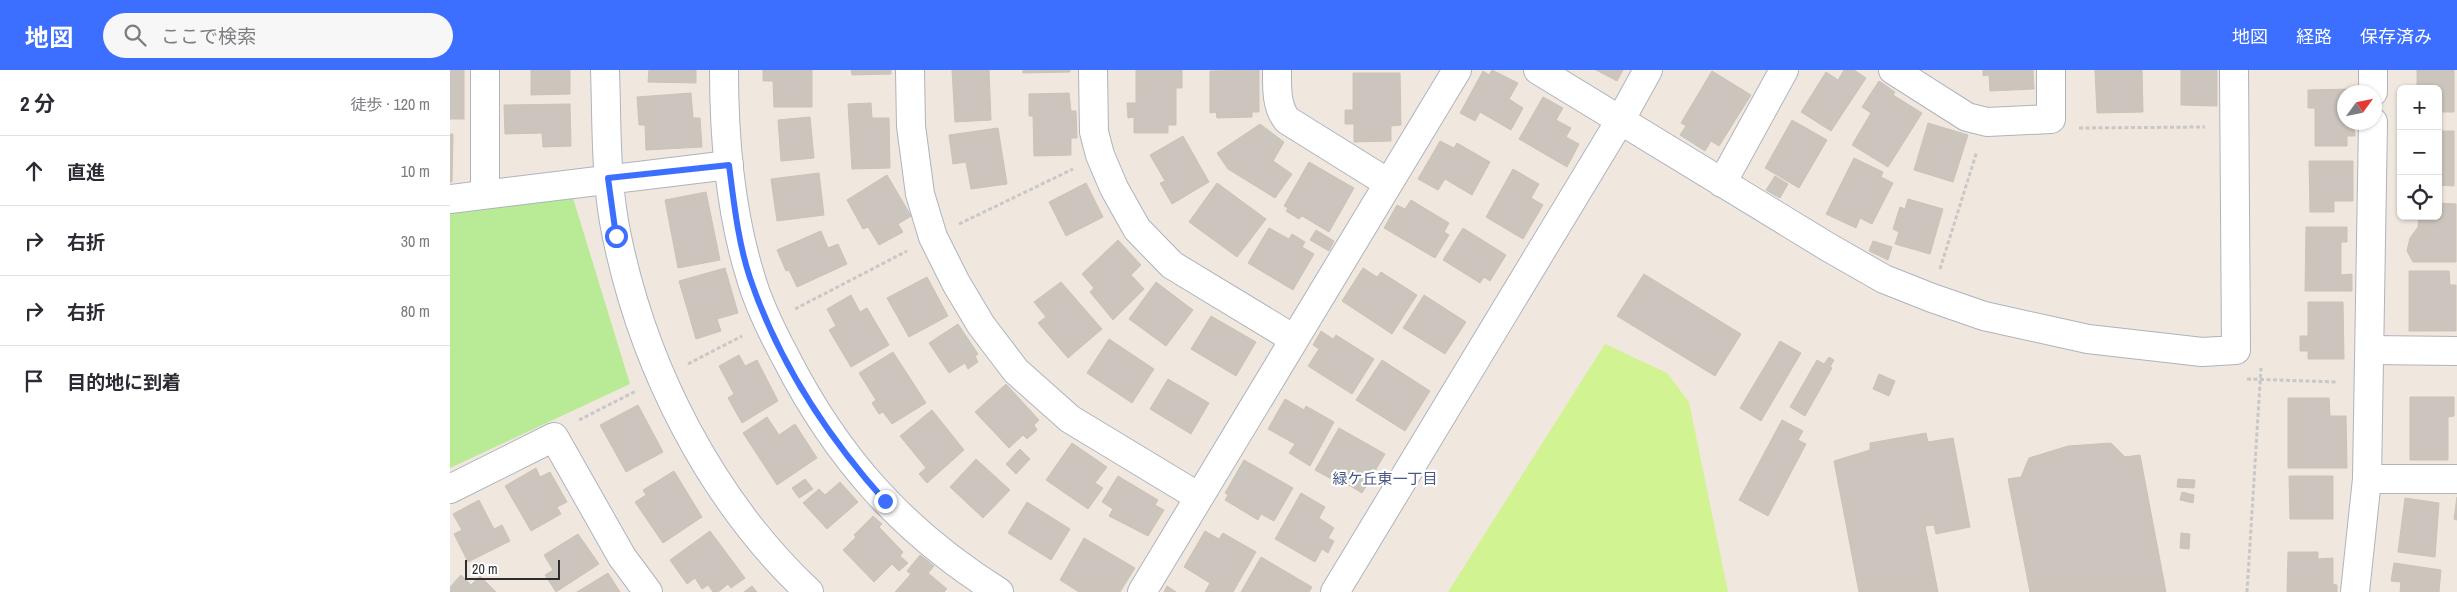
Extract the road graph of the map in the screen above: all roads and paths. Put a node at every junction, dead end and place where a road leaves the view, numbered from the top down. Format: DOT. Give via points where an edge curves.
graph roads {
  1 [pos="485,70"];
  2 [pos="605,70"];
  3 [pos="724,70"];
  4 [pos="910,70"];
  5 [pos="1093,70"];
  6 [pos="1277,70"];
  7 [pos="1457,70"];
  8 [pos="1538,70"];
  9 [pos="1648,70"];
  10 [pos="1784,70"];
  11 [pos="1893,70"];
  12 [pos="2051,70"];
  13 [pos="2234,70"];
  14 [pos="2373,70"];
  15 [pos="2373,85"];
  16 [pos="1621,119"];
  17 [pos="2051,119"];
  18 [pos="1987,122"];
  19 [pos="2234,127"];
  20 [pos="2373,130"];
  21 [pos="729,165"];
  22 [pos="608,178"];
  23 [pos="1388,183"];
  24 [pos="1722,183"];
  25 [pos="484,194"];
  26 [pos="450,198"];
  27 [pos="1932,298"];
  28 [pos="768,323"];
  29 [pos="1294,340"];
  30 [pos="2370,350"];
  31 [pos="2457,351"];
  32 [pos="682,367"];
  33 [pos="638,390"];
  34 [pos="554,437"];
  35 [pos="2367,479"];
  36 [pos="2457,479"];
  37 [pos="450,489"];
  38 [pos="1199,498"];
  39 [pos="648,592"];
  40 [pos="809,592"];
  41 [pos="999,592"];
  42 [pos="1142,592"];
  43 [pos="1335,592"];
  44 [pos="2355,592"];
  1 -- 25 [label="street"];
  2 -- 22 [label="street"];
  3 -- 21 [label="street"];
  4 -- 38 [label="street" via="911,126 920,194 933,237 980,325 1016,371 1070,419"];
  5 -- 29 [label="street" via="1094,132 1100,155 1137,229 1172,265"];
  6 -- 23 [label="street" via="1280,112 1287,120"];
  7 -- 23 [label="street"];
  8 -- 16 [label="street"];
  9 -- 16 [label="street"];
  10 -- 24 [label="street"];
  11 -- 18 [label="street" via="1967,117"];
  12 -- 17 [label="street"];
  13 -- 19 [label="street"];
  14 -- 15 [label="street"];
  16 -- 24 [label="street"];
  16 -- 43 [label="street"];
  17 -- 18 [label="street"];
  17 -- 19 [label="path" via="2069,128"];
  18 -- 27 [label="path"];
  19 -- 27 [label="street" via="2236,350 2202,352 2088,339 1984,316"];
  20 -- 30 [label="street"];
  21 -- 22 [label="street"];
  21 -- 28 [label="street" via="736,219 750,276"];
  22 -- 25 [label="street"];
  22 -- 40 [label="street" via="616,236 633,302 660,378 700,453 744,519"];
  23 -- 29 [label="street"];
  24 -- 27 [label="street" via="1884,279"];
  25 -- 26 [label="street"];
  28 -- 32 [label="path"];
  28 -- 41 [label="street" via="823,424 852,464 924,537 965,571"];
  29 -- 38 [label="street"];
  30 -- 31 [label="street"];
  30 -- 35 [label="street"];
  33 -- 34 [label="path" via="562,429"];
  34 -- 37 [label="street"];
  34 -- 39 [label="street" via="622,557"];
  35 -- 36 [label="street"];
  35 -- 44 [label="street"];
  38 -- 42 [label="street"];
}
